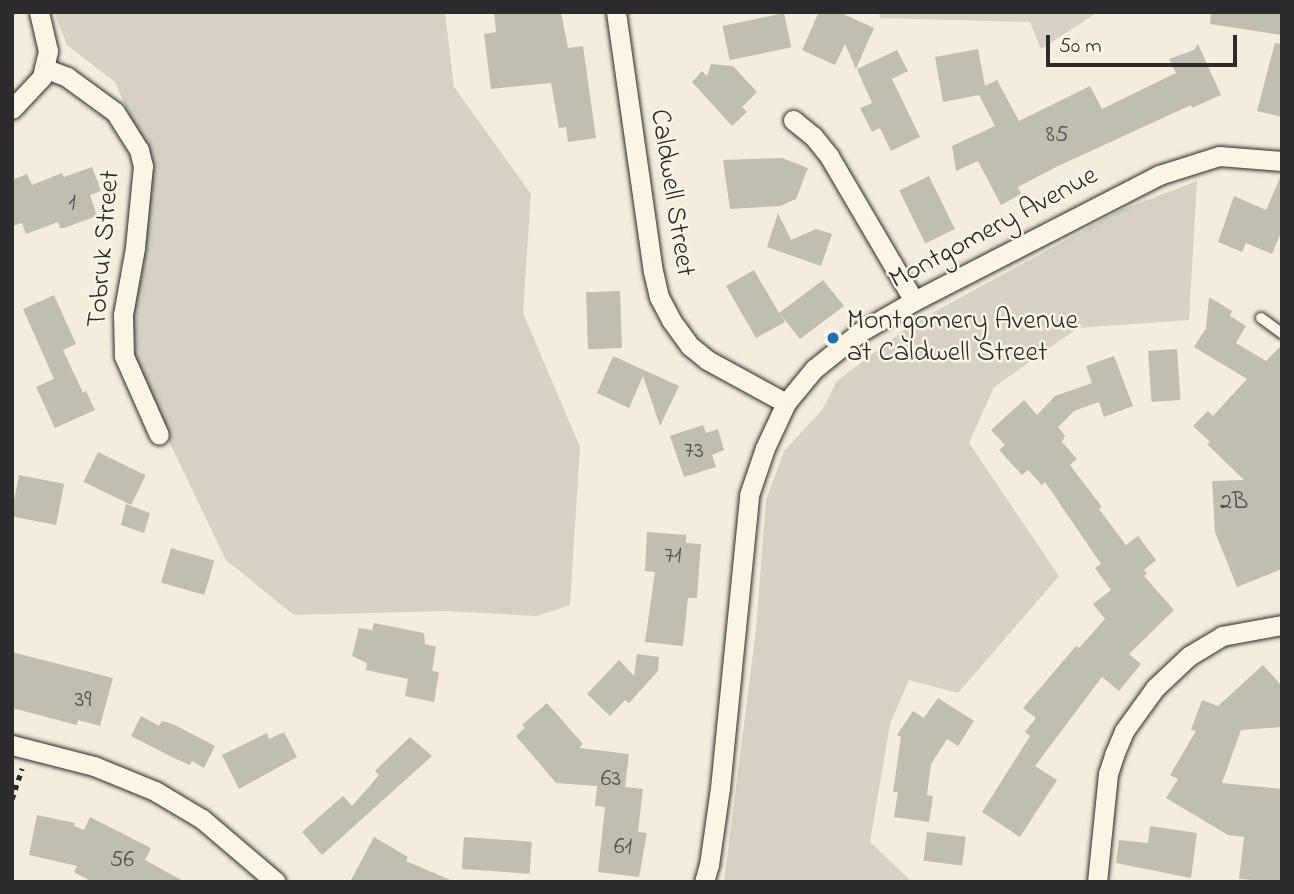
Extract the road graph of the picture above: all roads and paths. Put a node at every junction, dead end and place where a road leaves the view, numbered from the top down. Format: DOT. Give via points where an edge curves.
graph roads {
  1 [pos="39,12"];
  2 [pos="616,12"];
  3 [pos="44,68"];
  4 [pos="12,109"];
  5 [pos="793,120"];
  6 [pos="1282,162"];
  7 [pos="914,300"];
  8 [pos="1261,318"];
  9 [pos="1282,332"];
  10 [pos="786,403"];
  11 [pos="159,435"];
  12 [pos="1282,625"];
  13 [pos="20,747"];
  14 [pos="12,799"];
  15 [pos="266,878"];
  16 [pos="704,882"];
  17 [pos="1097,882"];
  1 -- 3 [label="street" via="48,51"];
  2 -- 10 [label="street, Caldwell Street" via="659,297 690,346"];
  3 -- 4 [label="street" via="42,77"];
  3 -- 11 [label="street, Tobruk Street" via="67,76 115,112 139,150 143,166 123,314 124,356"];
  5 -- 7 [label="street" via="829,156"];
  6 -- 7 [label="street, Montgomery Avenue" via="1219,156 1158,175"];
  7 -- 10 [label="street, Montgomery Avenue" via="838,349"];
  8 -- 9 [label="lane"];
  10 -- 16 [label="street, Montgomery Avenue" via="749,495 720,788"];
  12 -- 17 [label="street" via="1222,636 1189,656 1147,699 1124,731 1108,774"];
  13 -- 14 [label="path"];
  13 -- 15 [label="street" via="94,766 155,791 202,819"];
}
